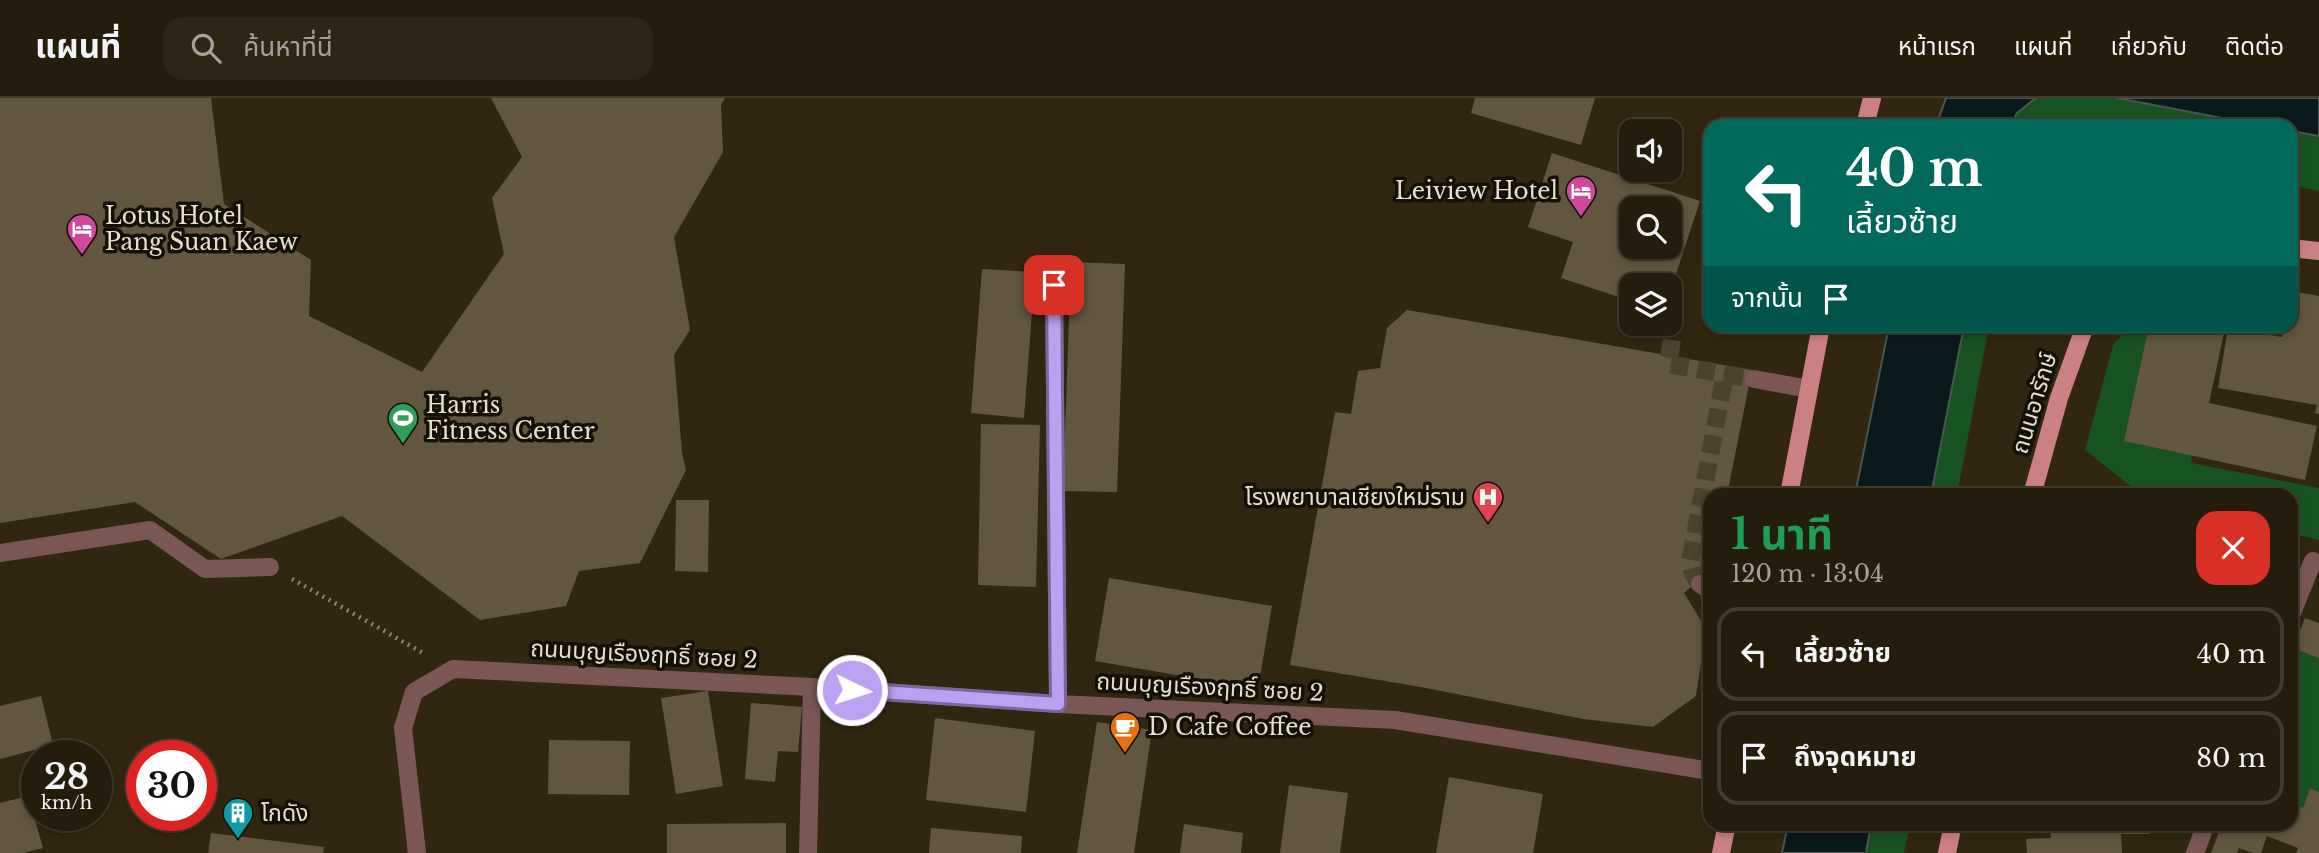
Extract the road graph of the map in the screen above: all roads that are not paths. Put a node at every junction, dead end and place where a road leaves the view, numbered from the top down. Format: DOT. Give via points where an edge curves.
graph roads {
  1 [pos="1872,98"];
  2 [pos="1867,119"];
  3 [pos="2298,249"];
  4 [pos="2319,251"];
  5 [pos="1054,285"];
  6 [pos="1820,333"];
  7 [pos="2082,333"];
  8 [pos="1754,379"];
  9 [pos="1809,389"];
  10 [pos="1790,488"];
  11 [pos="2034,488"];
  12 [pos="0,553"];
  13 [pos="2313,561"];
  14 [pos="270,567"];
  15 [pos="2298,598"];
  16 [pos="813,687"];
  17 [pos="1058,704"];
  18 [pos="1703,770"];
  19 [pos="1726,831"];
  20 [pos="1952,831"];
  21 [pos="2203,831"];
  22 [pos="417,853"];
  23 [pos="808,853"];
  24 [pos="1721,853"];
  25 [pos="1947,853"];
  26 [pos="2194,853"];
  1 -- 2 [label="main road"];
  3 -- 4 [label="main road"];
  5 -- 17 [label="street"];
  6 -- 9 [label="main road"];
  7 -- 11 [label="main road, ถนนอารักษ์"];
  8 -- 9 [label="street"];
  9 -- 10 [label="main road"];
  12 -- 14 [label="street" via="150,530 205,569"];
  13 -- 15 [label="street"];
  16 -- 17 [label="street, ถนนบุญเรืองฤทธิ์ ซอย 2"];
  16 -- 22 [label="street, ถนนบุญเรืองฤทธิ์ ซอย 2" via="453,669 414,692 403,728"];
  16 -- 23 [label="street"];
  17 -- 18 [label="street, ถนนบุญเรืองฤทธิ์ ซอย 2" via="1395,720"];
  19 -- 24 [label="main road"];
  20 -- 25 [label="main road"];
  21 -- 26 [label="street"];
}
